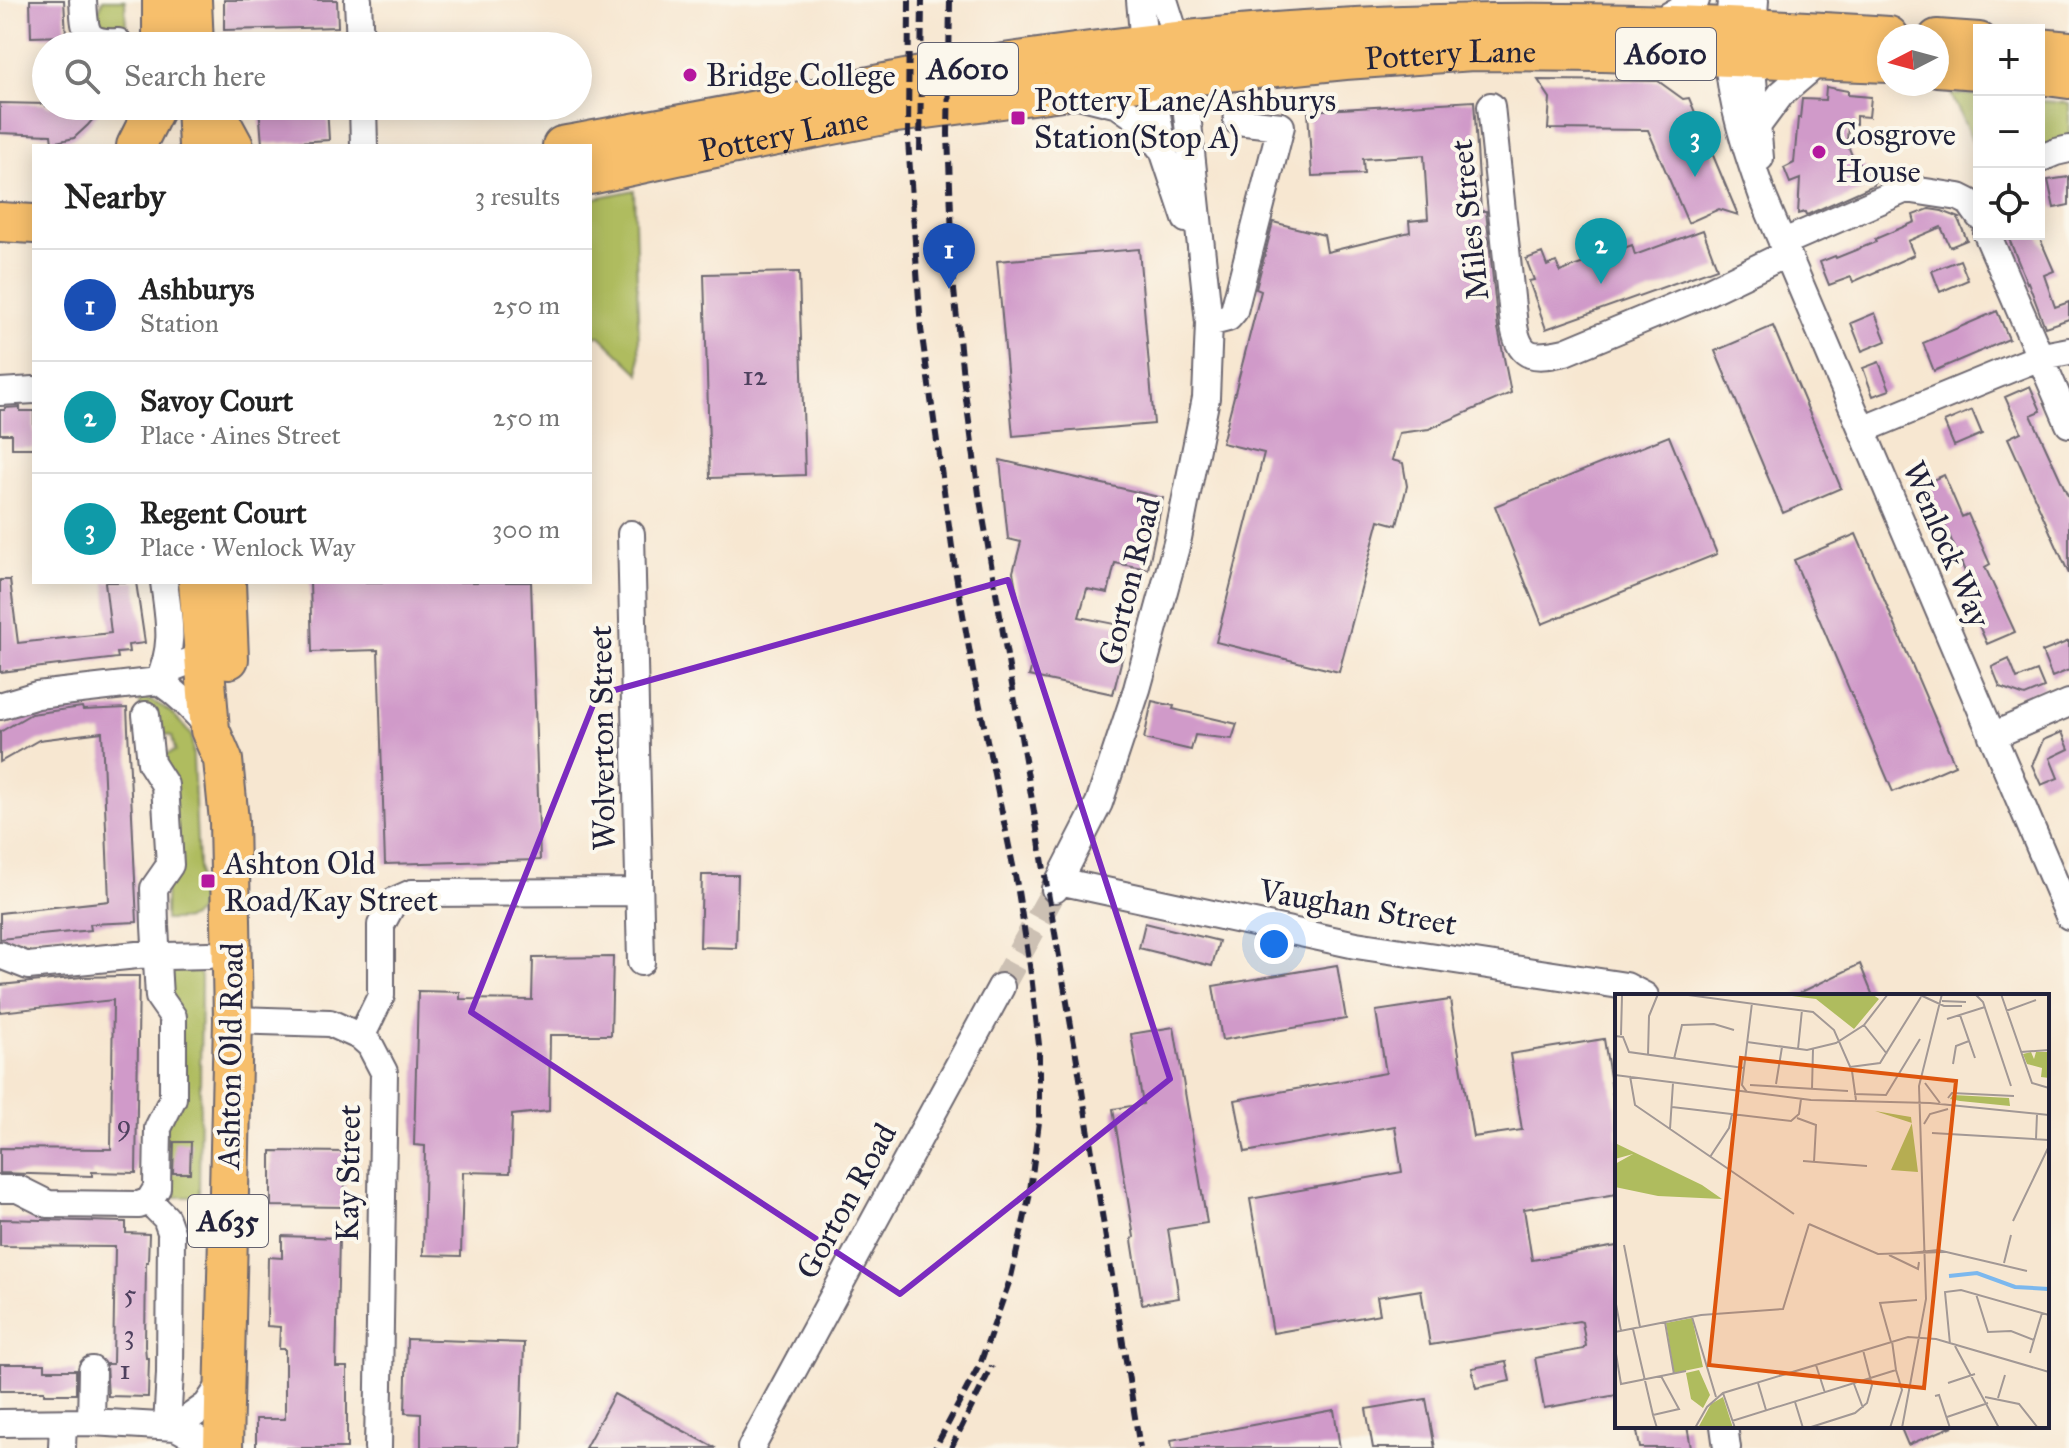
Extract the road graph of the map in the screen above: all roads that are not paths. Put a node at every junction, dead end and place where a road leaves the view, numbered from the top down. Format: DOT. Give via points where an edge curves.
graph roads {
  1 [pos="83,0"];
  2 [pos="162,0"];
  3 [pos="358,0"];
  4 [pos="1140,0"];
  5 [pos="1164,0"];
  6 [pos="1696,0"];
  7 [pos="1655,24"];
  8 [pos="1741,28"];
  9 [pos="88,32"];
  10 [pos="186,32"];
  11 [pos="359,32"];
  12 [pos="1877,35"];
  13 [pos="1949,40"];
  14 [pos="1973,42"];
  15 [pos="2045,49"];
  16 [pos="2069,51"];
  17 [pos="1822,59"];
  18 [pos="1163,61"];
  19 [pos="1877,62"];
  20 [pos="1949,68"];
  21 [pos="1973,70"];
  22 [pos="2045,76"];
  23 [pos="2069,79"];
  24 [pos="1062,91"];
  25 [pos="1491,106"];
  26 [pos="149,120"];
  27 [pos="164,120"];
  28 [pos="197,120"];
  29 [pos="220,120"];
  30 [pos="1237,121"];
  31 [pos="1758,125"];
  32 [pos="137,144"];
  33 [pos="165,144"];
  34 [pos="198,144"];
  35 [pos="233,144"];
  36 [pos="573,144"];
  37 [pos="2069,149"];
  38 [pos="705,150"];
  39 [pos="1164,153"];
  40 [pos="2045,157"];
  41 [pos="592,165"];
  42 [pos="592,175"];
  43 [pos="1763,197"];
  44 [pos="1973,202"];
  45 [pos="0,204"];
  46 [pos="32,205"];
  47 [pos="0,222"];
  48 [pos="32,224"];
  49 [pos="1990,240"];
  50 [pos="0,247"];
  51 [pos="32,247"];
  52 [pos="1784,249"];
  53 [pos="1243,272"];
  54 [pos="1202,274"];
  55 [pos="1209,323"];
  56 [pos="2069,351"];
  57 [pos="2039,358"];
  58 [pos="2069,424"];
  59 [pos="1862,430"];
  60 [pos="631,534"];
  61 [pos="164,584"];
  62 [pos="198,584"];
  63 [pos="226,584"];
  64 [pos="203,656"];
  65 [pos="159,681"];
  66 [pos="2069,703"];
  67 [pos="0,706"];
  68 [pos="146,715"];
  69 [pos="1992,736"];
  70 [pos="217,745"];
  71 [pos="1057,885"];
  72 [pos="639,892"];
  73 [pos="2069,916"];
  74 [pos="157,953"];
  75 [pos="0,955"];
  76 [pos="209,955"];
  77 [pos="641,962"];
  78 [pos="1001,987"];
  79 [pos="1641,994"];
  80 [pos="233,1020"];
  81 [pos="361,1037"];
  82 [pos="0,1189"];
  83 [pos="149,1201"];
  84 [pos="92,1370"];
  85 [pos="225,1379"];
  86 [pos="91,1422"];
  87 [pos="0,1423"];
  88 [pos="172,1427"];
  89 [pos="1724,1428"];
  90 [pos="62,1435"];
  91 [pos="206,1448"];
  92 [pos="223,1448"];
  93 [pos="378,1448"];
  94 [pos="751,1448"];
  95 [pos="1727,1448"];
  1 -- 9 [label="street"];
  2 -- 10 [label="highway"];
  3 -- 11 [label="street"];
  4 -- 18 [label="street"];
  5 -- 18 [label="street"];
  6 -- 7 [label="street"];
  7 -- 8 [label="highway, Pottery Lane / A6010"];
  7 -- 18 [label="highway, Pottery Lane / A6010" via="1365,27"];
  8 -- 12 [label="highway, Pottery Lane / A6010"];
  8 -- 17 [label="highway, Pottery Lane / A6010"];
  8 -- 18 [label="highway, Pottery Lane / A6010" via="1603,52"];
  8 -- 31 [label="street, Wenlock Way"];
  8 -- 43 [label="street, Wenlock Way" via="1735,106"];
  13 -- 14 [label="highway"];
  15 -- 16 [label="highway"];
  17 -- 19 [label="highway, Pottery Lane / A6010"];
  17 -- 31 [label="street" via="1781,94"];
  18 -- 24 [label="highway, Pottery Lane / A6010"];
  18 -- 36 [label="highway, Pottery Lane / A6010" via="942,72"];
  18 -- 39 [label="street, Gorton Road"];
  18 -- 54 [label="street, Gorton Road"];
  20 -- 21 [label="highway"];
  22 -- 23 [label="highway"];
  24 -- 38 [label="highway, Pottery Lane / A6010" via="889,114"];
  24 -- 39 [label="street" via="1118,105 1144,123"];
  25 -- 52 [label="street, Miles Street" via="1514,326 1519,344 1533,356 1565,352 1697,297"];
  26 -- 32 [label="highway"];
  27 -- 33 [label="highway"];
  28 -- 34 [label="highway"];
  29 -- 35 [label="highway"];
  30 -- 53 [label="street" via="1281,126"];
  31 -- 43 [label="street, Wenlock Way"];
  37 -- 40 [label="street"];
  38 -- 41 [label="highway"];
  38 -- 42 [label="highway, Pottery Lane / A6010"];
  39 -- 54 [label="street, Gorton Road"];
  43 -- 52 [label="street, Wenlock Way"];
  44 -- 52 [label="street" via="1906,189"];
  45 -- 46 [label="highway"];
  47 -- 48 [label="highway"];
  49 -- 57 [label="street"];
  50 -- 51 [label="highway"];
  52 -- 59 [label="street, Wenlock Way"];
  53 -- 54 [label="street"];
  53 -- 55 [label="street" via="1234,311"];
  54 -- 55 [label="street, Gorton Road"];
  55 -- 71 [label="street, Gorton Road" via="1206,398 1177,543 1099,803"];
  56 -- 57 [label="street"];
  57 -- 58 [label="street"];
  57 -- 59 [label="street"];
  59 -- 69 [label="street, Wenlock Way"];
  60 -- 72 [label="street, Wolverton Street"];
  61 -- 65 [label="street" via="170,630 168,659"];
  62 -- 64 [label="highway, Ashton Old Road / A635"];
  63 -- 70 [label="highway, Ashton Old Road / A635" via="233,731"];
  64 -- 65 [label="street" via="175,667"];
  64 -- 70 [label="highway, Ashton Old Road / A635"];
  65 -- 67 [label="street" via="37,695"];
  65 -- 70 [label="street" via="193,708"];
  66 -- 69 [label="street"];
  68 -- 74 [label="street" via="151,763 165,785 170,865 154,888"];
  69 -- 73 [label="street, Wenlock Way"];
  70 -- 80 [label="highway, Ashton Old Road / A635" via="229,821"];
  71 -- 79 [label="street, Vaughan Street" via="1356,945 1626,986"];
  72 -- 77 [label="street, Wolverton Street"];
  72 -- 81 [label="street, Wolverton Street" via="412,893 394,901 381,925 381,996"];
  74 -- 75 [label="street" via="28,966"];
  74 -- 76 [label="street"];
  74 -- 83 [label="street" via="159,997 173,1017 173,1098 158,1128 157,1188"];
  78 -- 94 [label="street, Gorton Road"];
  80 -- 81 [label="street" via="330,1023"];
  80 -- 85 [label="highway, Ashton Old Road / A635"];
  81 -- 93 [label="street, Kay Street" via="384,1072"];
  82 -- 83 [label="street" via="18,1189 48,1204"];
  83 -- 88 [label="street" via="166,1218 171,1232"];
  84 -- 86 [label="street"];
  85 -- 88 [label="street" via="207,1405"];
  85 -- 92 [label="highway, Ashton Old Road / A635"];
  86 -- 88 [label="street"];
  86 -- 90 [label="street"];
  87 -- 90 [label="street"];
  88 -- 91 [label="street"];
  89 -- 95 [label="street"];
}
